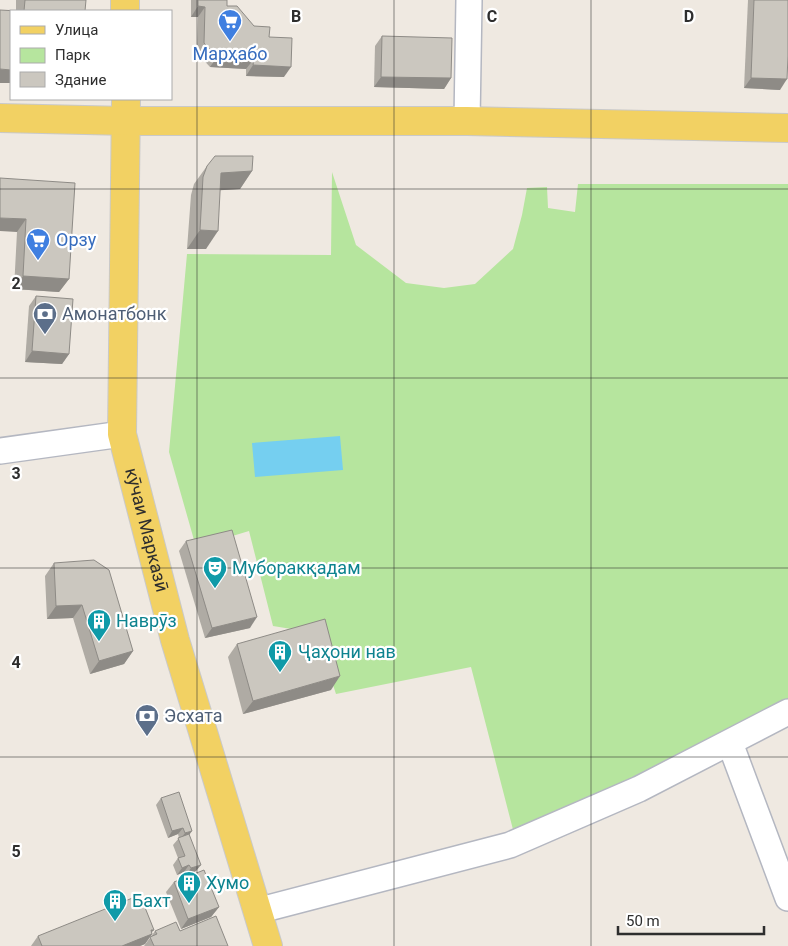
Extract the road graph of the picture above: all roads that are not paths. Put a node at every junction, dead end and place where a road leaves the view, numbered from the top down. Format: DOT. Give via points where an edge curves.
graph roads {
  1 [pos="469,0"];
  2 [pos="126,110"];
  3 [pos="0,118"];
  4 [pos="467,121"];
  5 [pos="788,128"];
  6 [pos="122,434"];
  7 [pos="0,451"];
  8 [pos="788,712"];
  9 [pos="730,743"];
  10 [pos="788,897"];
  11 [pos="257,911"];
  12 [pos="268,946"];
  1 -- 4 [label="street"];
  2 -- 3 [label="main road"];
  2 -- 4 [label="main road"];
  2 -- 6 [label="main road, кӯчаи Марказӣ"];
  4 -- 5 [label="main road"];
  6 -- 7 [label="street"];
  6 -- 11 [label="main road, кӯчаи Марказӣ" via="175,640"];
  8 -- 9 [label="street"];
  9 -- 10 [label="street"];
  9 -- 11 [label="street" via="639,789 510,845"];
  11 -- 12 [label="main road, кӯчаи Марказӣ"];
}
